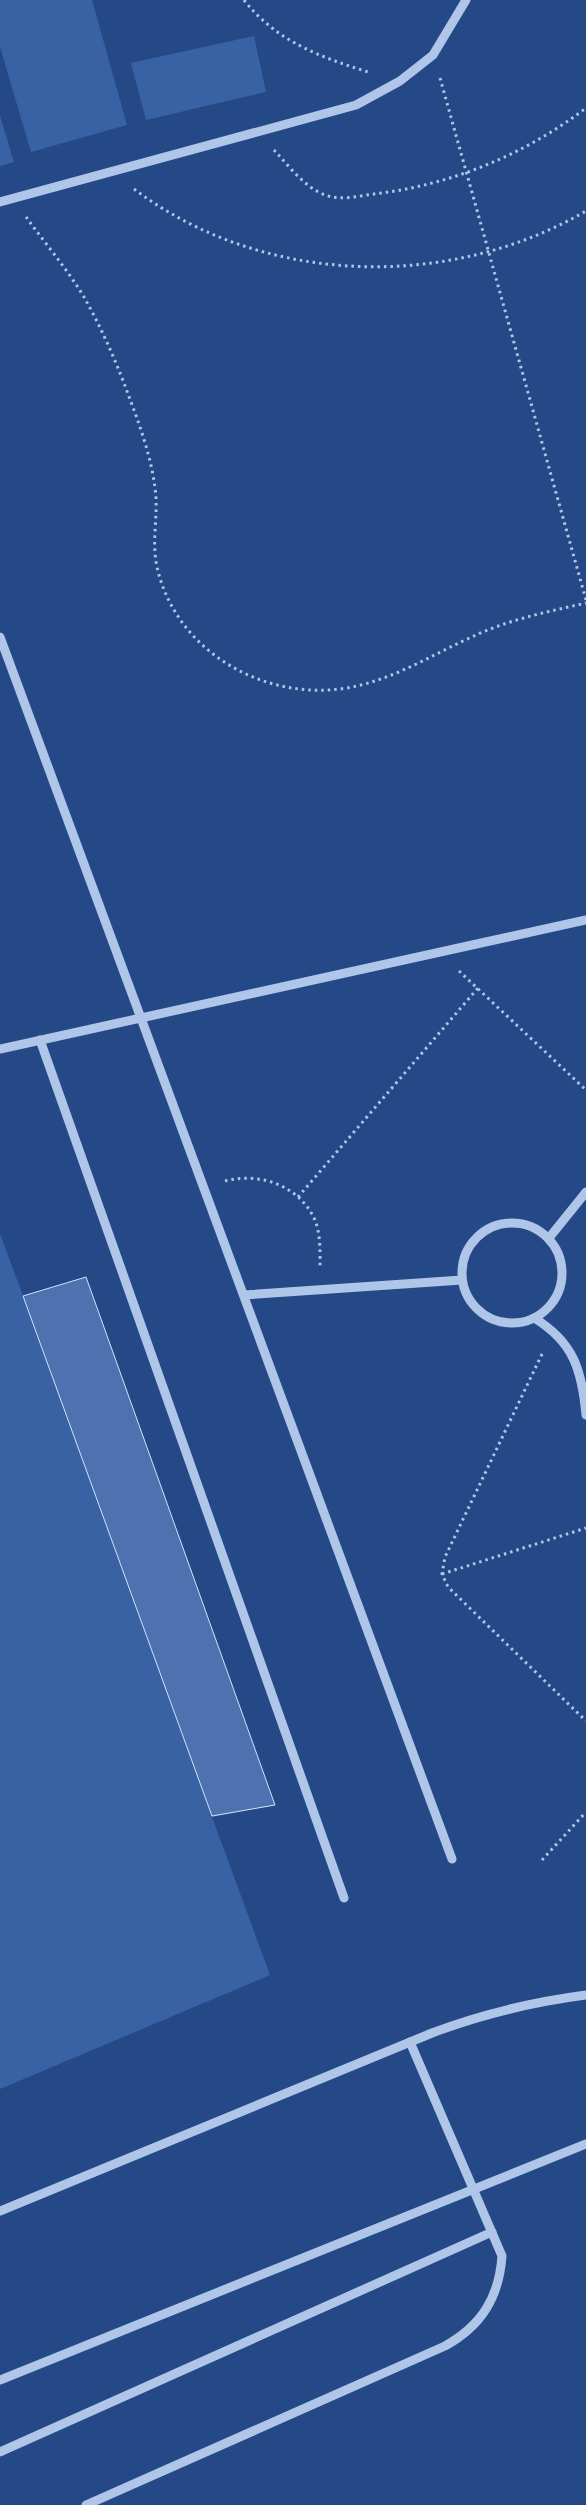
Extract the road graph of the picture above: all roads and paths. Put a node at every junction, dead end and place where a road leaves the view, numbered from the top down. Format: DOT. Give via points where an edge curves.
graph roads {
  1 [pos="244,0"];
  2 [pos="466,0"];
  3 [pos="433,55"];
  4 [pos="400,81"];
  5 [pos="586,108"];
  6 [pos="256,132"];
  7 [pos="112,172"];
  8 [pos="467,173"];
  9 [pos="13,198"];
  10 [pos="0,202"];
  11 [pos="586,211"];
  12 [pos="488,252"];
  13 [pos="586,602"];
  14 [pos="0,637"];
  15 [pos="586,920"];
  16 [pos="440,953"];
  17 [pos="478,988"];
  18 [pos="141,1017"];
  19 [pos="40,1040"];
  20 [pos="0,1049"];
  21 [pos="586,1090"];
  22 [pos="205,1190"];
  23 [pos="586,1192"];
  24 [pos="298,1197"];
  25 [pos="549,1238"];
  26 [pos="462,1280"];
  27 [pos="321,1291"];
  28 [pos="244,1295"];
  29 [pos="534,1318"];
  30 [pos="553,1332"];
  31 [pos="586,1414"];
  32 [pos="586,1528"];
  33 [pos="442,1574"];
  34 [pos="586,1721"];
  35 [pos="586,1812"];
  36 [pos="452,1859"];
  37 [pos="542,1860"];
  38 [pos="344,1898"];
  39 [pos="586,1995"];
  40 [pos="410,2042"];
  41 [pos="586,2144"];
  42 [pos="473,2189"];
  43 [pos="0,2211"];
  44 [pos="492,2232"];
  45 [pos="0,2380"];
  46 [pos="0,2452"];
  47 [pos="86,2505"];
  1 -- 4 [label="path" via="277,33 303,49"];
  2 -- 3 [label="lane"];
  3 -- 4 [label="lane"];
  3 -- 8 [label="path"];
  4 -- 6 [label="lane" via="356,105"];
  5 -- 8 [label="path" via="542,138"];
  6 -- 7 [label="lane"];
  6 -- 8 [label="path" via="315,190 341,198 421,186"];
  7 -- 9 [label="lane"];
  7 -- 12 [label="path" via="198,227 278,255 320,263 396,267 447,262"];
  8 -- 12 [label="path"];
  9 -- 10 [label="lane"];
  9 -- 13 [label="path" via="83,296 108,346 128,393 151,465 156,515 154,542 163,589 187,630 222,662 243,673 289,687 329,690 364,685 398,674 486,631 535,614"];
  11 -- 12 [label="path" via="544,233"];
  12 -- 13 [label="path"];
  14 -- 18 [label="lane"];
  15 -- 16 [label="lane"];
  16 -- 17 [label="path"];
  16 -- 18 [label="lane"];
  17 -- 21 [label="path"];
  17 -- 24 [label="path"];
  18 -- 19 [label="lane"];
  18 -- 22 [label="lane"];
  19 -- 20 [label="lane"];
  19 -- 38 [label="lane"];
  22 -- 24 [label="path" via="216,1184 249,1178 279,1184"];
  22 -- 28 [label="lane"];
  23 -- 25 [label="lane"];
  24 -- 27 [label="path" via="315,1218"];
  25 -- 26 [label="lane" via="536,1228 521,1223 505,1223 490,1228 477,1236 468,1249 462,1264"];
  25 -- 29 [label="lane" via="562,1266 562,1282 547,1309"];
  26 -- 27 [label="lane"];
  26 -- 29 [label="lane" via="467,1295 488,1318 503,1322"];
  27 -- 28 [label="lane"];
  28 -- 36 [label="lane"];
  29 -- 30 [label="lane"];
  30 -- 31 [label="lane" via="572,1355 580,1373"];
  30 -- 33 [label="path" via="445,1557"];
  32 -- 33 [label="path"];
  33 -- 34 [label="path" via="448,1587"];
  35 -- 37 [label="path"];
  39 -- 40 [label="lane" via="501,2010"];
  40 -- 42 [label="lane"];
  40 -- 43 [label="lane"];
  41 -- 42 [label="lane"];
  42 -- 44 [label="lane"];
  42 -- 45 [label="lane"];
  44 -- 46 [label="lane"];
  44 -- 47 [label="lane" via="502,2256 498,2284 487,2310 461,2337"];
}
